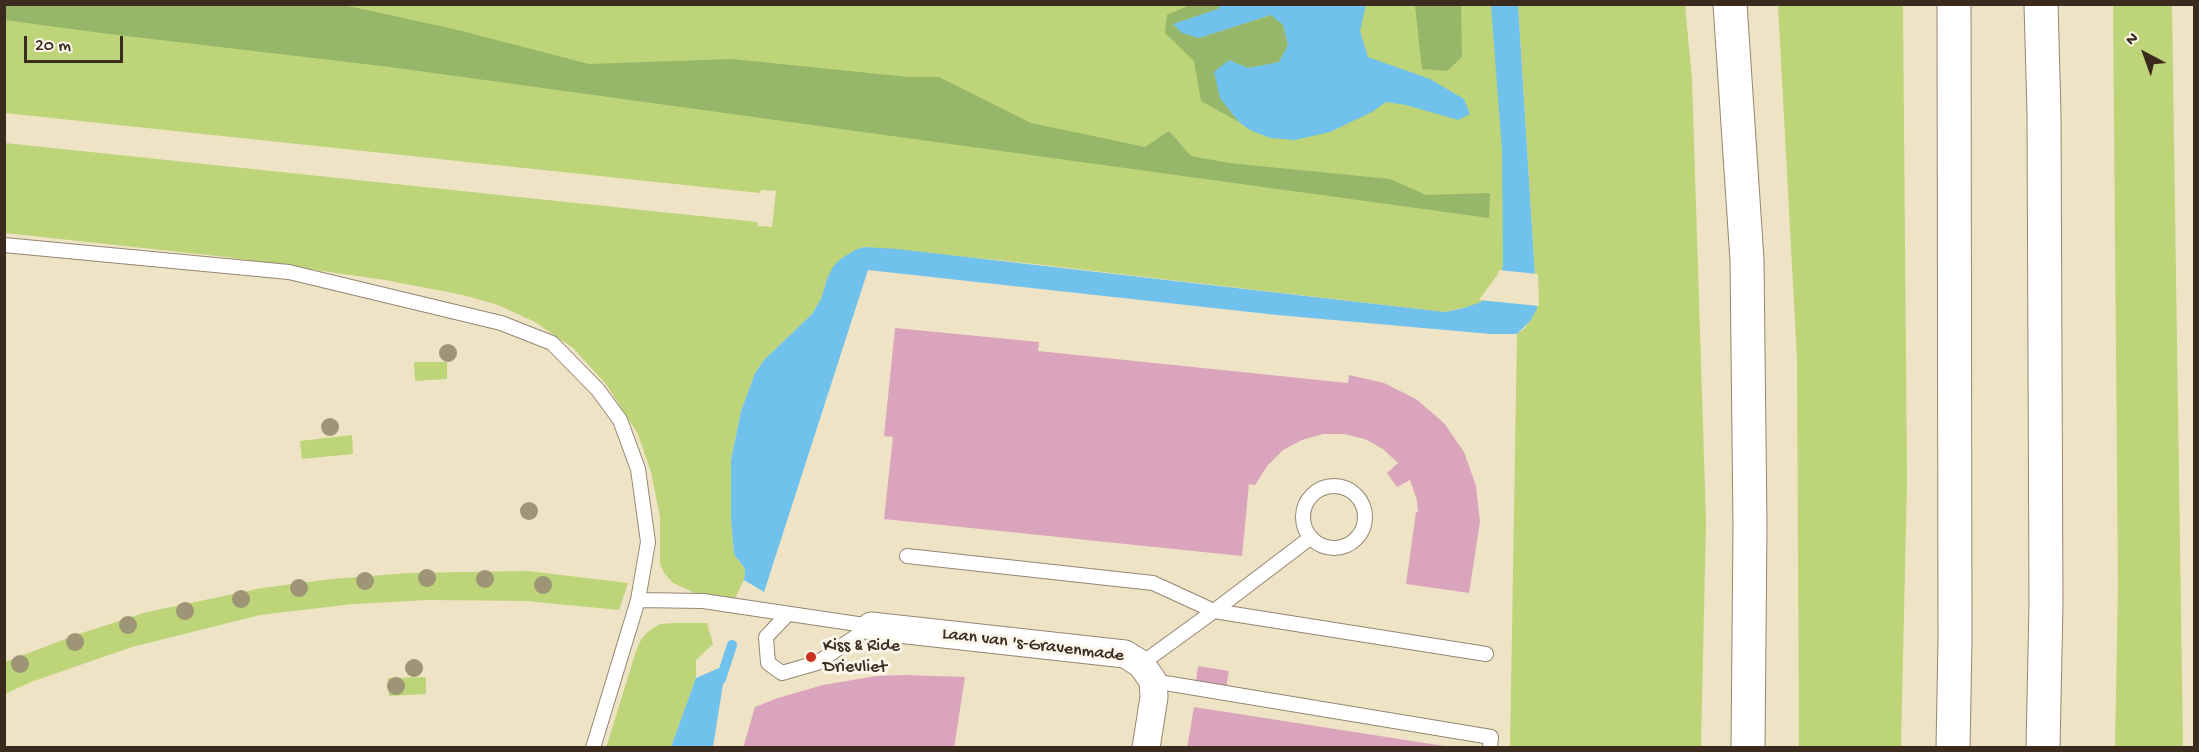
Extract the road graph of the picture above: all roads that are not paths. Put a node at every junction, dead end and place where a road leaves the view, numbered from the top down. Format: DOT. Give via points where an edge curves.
graph roads {
  1 [pos="1730,4"];
  2 [pos="1954,4"];
  3 [pos="2041,4"];
  4 [pos="4,245"];
  5 [pos="1310,538"];
  6 [pos="907,556"];
  7 [pos="638,600"];
  8 [pos="1214,611"];
  9 [pos="787,615"];
  10 [pos="871,626"];
  11 [pos="1486,654"];
  12 [pos="1147,672"];
  13 [pos="593,747"];
  14 [pos="1146,747"];
  15 [pos="1491,747"];
  16 [pos="1748,747"];
  17 [pos="1953,747"];
  18 [pos="2043,747"];
  1 -- 16 [label="highway" via="1747,260"];
  2 -- 17 [label="highway"];
  3 -- 18 [label="highway" via="2046,580"];
  4 -- 7 [label="lane" via="289,272 501,323 552,343 598,390 620,420 638,469 648,542"];
  5 -- 5 [label="lane" via="1302,519 1308,499 1316,492 1336,486 1346,488 1361,501 1362,531 1348,545 1328,548"];
  5 -- 8 [label="lane"];
  6 -- 8 [label="lane" via="1153,583"];
  7 -- 9 [label="lane" via="703,601"];
  7 -- 13 [label="lane"];
  8 -- 11 [label="lane"];
  8 -- 12 [label="lane"];
  9 -- 10 [label="lane"];
  9 -- 10 [label="lane" via="766,637 768,663 782,673 817,663"];
  10 -- 12 [label="street, Laan van 's-Gravenmade" via="1125,654"];
  12 -- 14 [label="street" via="1154,697"];
  12 -- 15 [label="lane" via="1491,737"];
}
